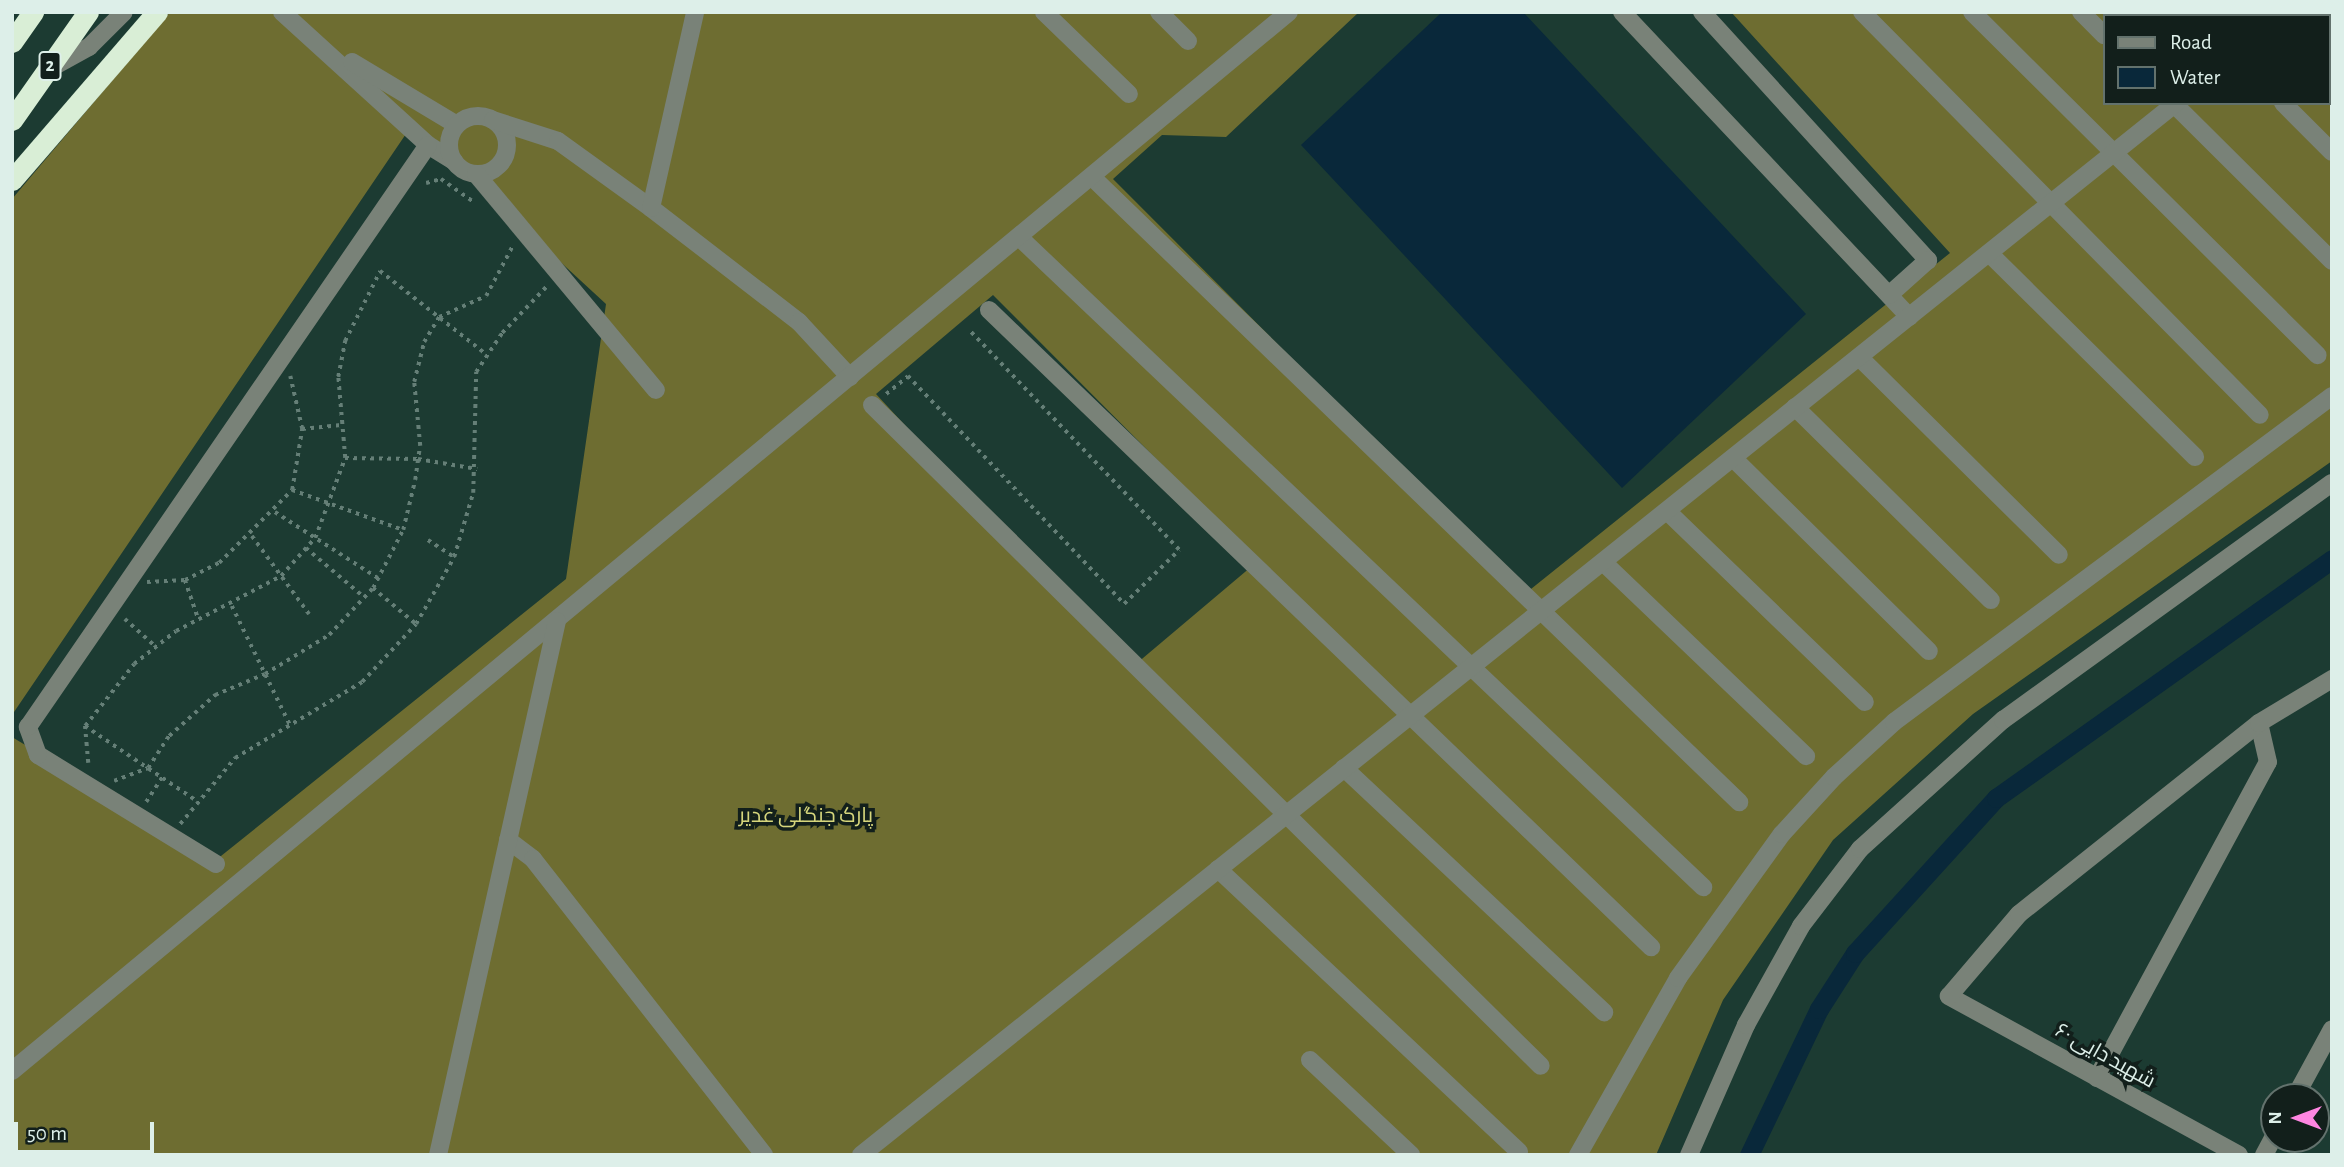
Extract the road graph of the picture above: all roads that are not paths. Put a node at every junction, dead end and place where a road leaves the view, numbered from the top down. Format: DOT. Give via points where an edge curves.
graph roads {
  1 [pos="33,12"];
  2 [pos="88,12"];
  3 [pos="124,12"];
  4 [pos="157,12"];
  5 [pos="282,12"];
  6 [pos="695,12"];
  7 [pos="1044,12"];
  8 [pos="1159,12"];
  9 [pos="1289,12"];
  10 [pos="1622,12"];
  11 [pos="1702,12"];
  12 [pos="1862,12"];
  13 [pos="1972,12"];
  14 [pos="2081,12"];
  15 [pos="2102,33"];
  16 [pos="12,41"];
  17 [pos="1188,41"];
  18 [pos="325,46"];
  19 [pos="47,70"];
  20 [pos="1129,94"];
  21 [pos="2174,105"];
  22 [pos="2176,105"];
  23 [pos="2285,105"];
  24 [pos="12,120"];
  25 [pos="493,120"];
  26 [pos="457,125"];
  27 [pos="428,145"];
  28 [pos="2332,152"];
  29 [pos="2112,154"];
  30 [pos="454,161"];
  31 [pos="476,174"];
  32 [pos="1092,177"];
  33 [pos="12,180"];
  34 [pos="2052,202"];
  35 [pos="651,208"];
  36 [pos="1019,237"];
  37 [pos="1989,253"];
  38 [pos="2332,261"];
  39 [pos="1889,295"];
  40 [pos="989,310"];
  41 [pos="1909,317"];
  42 [pos="2318,355"];
  43 [pos="1859,357"];
  44 [pos="850,377"];
  45 [pos="656,390"];
  46 [pos="2332,396"];
  47 [pos="873,405"];
  48 [pos="1795,407"];
  49 [pos="2260,415"];
  50 [pos="2195,457"];
  51 [pos="1733,458"];
  52 [pos="2332,483"];
  53 [pos="1667,511"];
  54 [pos="2059,555"];
  55 [pos="1602,562"];
  56 [pos="1991,600"];
  57 [pos="1541,611"];
  58 [pos="557,621"];
  59 [pos="1929,651"];
  60 [pos="1474,664"];
  61 [pos="2332,679"];
  62 [pos="1865,702"];
  63 [pos="1409,716"];
  64 [pos="2259,723"];
  65 [pos="1806,756"];
  66 [pos="1344,768"];
  67 [pos="1739,802"];
  68 [pos="1283,817"];
  69 [pos="508,840"];
  70 [pos="216,864"];
  71 [pos="1219,869"];
  72 [pos="1703,887"];
  73 [pos="1651,947"];
  74 [pos="1604,1012"];
  75 [pos="2332,1030"];
  76 [pos="1310,1060"];
  77 [pos="1541,1066"];
  78 [pos="12,1071"];
  79 [pos="2097,1079"];
  80 [pos="2303,1083"];
  81 [pos="1519,1152"];
  82 [pos="438,1155"];
  83 [pos="764,1155"];
  84 [pos="861,1155"];
  85 [pos="1411,1155"];
  86 [pos="1578,1155"];
  87 [pos="1689,1155"];
  88 [pos="2239,1155"];
  1 -- 16 [label="highway, 2"];
  2 -- 19 [label="highway, 2"];
  3 -- 19 [label="street" via="89,47"];
  4 -- 33 [label="highway"];
  5 -- 18 [label="street"];
  6 -- 35 [label="street"];
  7 -- 20 [label="street"];
  8 -- 17 [label="street"];
  9 -- 32 [label="street"];
  10 -- 39 [label="street"];
  11 -- 39 [label="street" via="1927,260"];
  12 -- 34 [label="street"];
  13 -- 29 [label="street"];
  14 -- 15 [label="street"];
  18 -- 26 [label="street"];
  18 -- 27 [label="street"];
  19 -- 24 [label="highway, 2"];
  21 -- 29 [label="street"];
  22 -- 38 [label="street"];
  23 -- 28 [label="street"];
  25 -- 26 [label="street" via="480,116"];
  25 -- 31 [label="street" via="507,141 506,153 489,172"];
  25 -- 35 [label="street" via="558,141"];
  26 -- 30 [label="street" via="450,149"];
  27 -- 30 [label="street"];
  27 -- 70 [label="street" via="28,727 38,755"];
  29 -- 34 [label="street"];
  29 -- 42 [label="street"];
  30 -- 31 [label="street"];
  31 -- 45 [label="street"];
  32 -- 36 [label="street"];
  32 -- 57 [label="street"];
  34 -- 37 [label="street"];
  34 -- 49 [label="street"];
  35 -- 44 [label="street" via="799,322"];
  36 -- 44 [label="street"];
  36 -- 60 [label="street"];
  37 -- 41 [label="street"];
  37 -- 50 [label="street"];
  39 -- 41 [label="street"];
  40 -- 63 [label="street"];
  41 -- 43 [label="street"];
  43 -- 48 [label="street"];
  43 -- 54 [label="street"];
  44 -- 58 [label="street"];
  46 -- 86 [label="street" via="1894,722 1834,777 1782,834 1678,978"];
  47 -- 68 [label="street"];
  48 -- 51 [label="street"];
  48 -- 56 [label="street"];
  51 -- 53 [label="street"];
  51 -- 59 [label="street"];
  52 -- 87 [label="street" via="2003,720 1860,849 1801,926 1752,1014"];
  53 -- 55 [label="street"];
  53 -- 62 [label="street"];
  55 -- 57 [label="street"];
  55 -- 65 [label="street"];
  57 -- 60 [label="street"];
  57 -- 67 [label="street"];
  58 -- 69 [label="street"];
  58 -- 78 [label="street"];
  60 -- 63 [label="street"];
  60 -- 72 [label="street"];
  61 -- 64 [label="street"];
  63 -- 66 [label="street"];
  63 -- 73 [label="street"];
  64 -- 79 [label="street" via="2269,762"];
  64 -- 79 [label="street, شهید دایی ۶۰" via="2020,914 1949,996"];
  66 -- 68 [label="street"];
  66 -- 74 [label="street"];
  68 -- 71 [label="street"];
  68 -- 77 [label="street"];
  69 -- 82 [label="street"];
  69 -- 83 [label="street" via="533,859"];
  71 -- 81 [label="street"];
  71 -- 84 [label="street"];
  75 -- 80 [label="street"];
  76 -- 85 [label="street"];
  79 -- 88 [label="street, شهید دایی ۶۰"];
}
